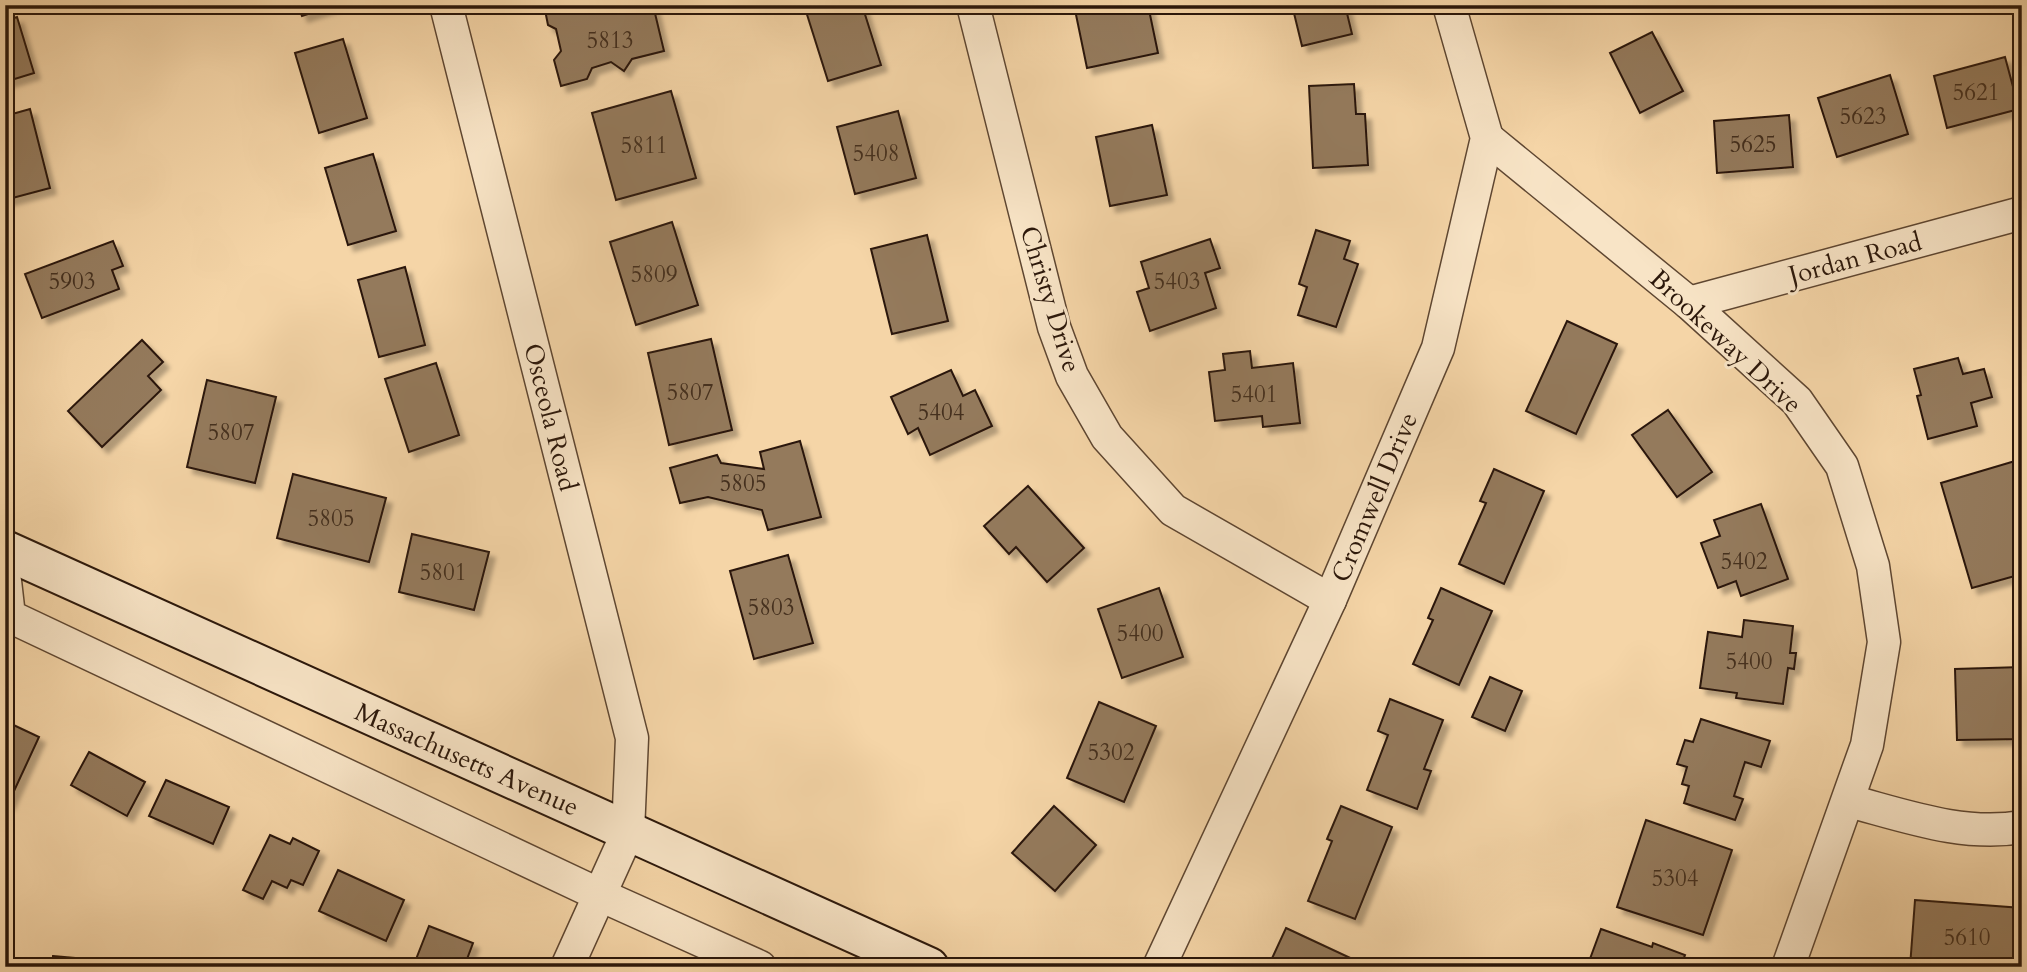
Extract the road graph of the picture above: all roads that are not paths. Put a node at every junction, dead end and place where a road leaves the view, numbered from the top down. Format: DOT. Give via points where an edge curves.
graph roads {
  1 [pos="446,5"];
  2 [pos="973,5"];
  3 [pos="1449,5"];
  4 [pos="1487,138"];
  5 [pos="2022,213"];
  6 [pos="1689,303"];
  7 [pos="5,550"];
  8 [pos="5,581"];
  9 [pos="1330,600"];
  10 [pos="1849,801"];
  11 [pos="2022,827"];
  12 [pos="628,832"];
  13 [pos="600,895"];
  14 [pos="567,967"];
  15 [pos="760,967"];
  16 [pos="929,967"];
  17 [pos="1160,967"];
  18 [pos="1788,967"];
  1 -- 12 [label="street, Osceola Road" via="632,738"];
  2 -- 9 [label="street, Christy Drive" via="1054,327 1072,376 1107,437 1173,510"];
  3 -- 4 [label="street, Cromwell Drive"];
  4 -- 6 [label="street, Brookeway Drive"];
  4 -- 9 [label="street, Cromwell Drive" via="1438,348"];
  5 -- 6 [label="street, Jordan Road"];
  6 -- 10 [label="street, Brookeway Drive" via="1797,401 1842,466 1856,504 1873,566 1884,642 1867,745"];
  7 -- 12 [label="main road, Massachusetts Avenue"];
  8 -- 13 [label="street" via="9,616"];
  9 -- 17 [label="street, Cromwell Drive"];
  10 -- 11 [label="street" via="1950,828"];
  10 -- 18 [label="street, Brookeway Drive"];
  12 -- 13 [label="street"];
  12 -- 16 [label="main road, Massachusetts Avenue"];
  13 -- 14 [label="street"];
  13 -- 15 [label="street"];
}
